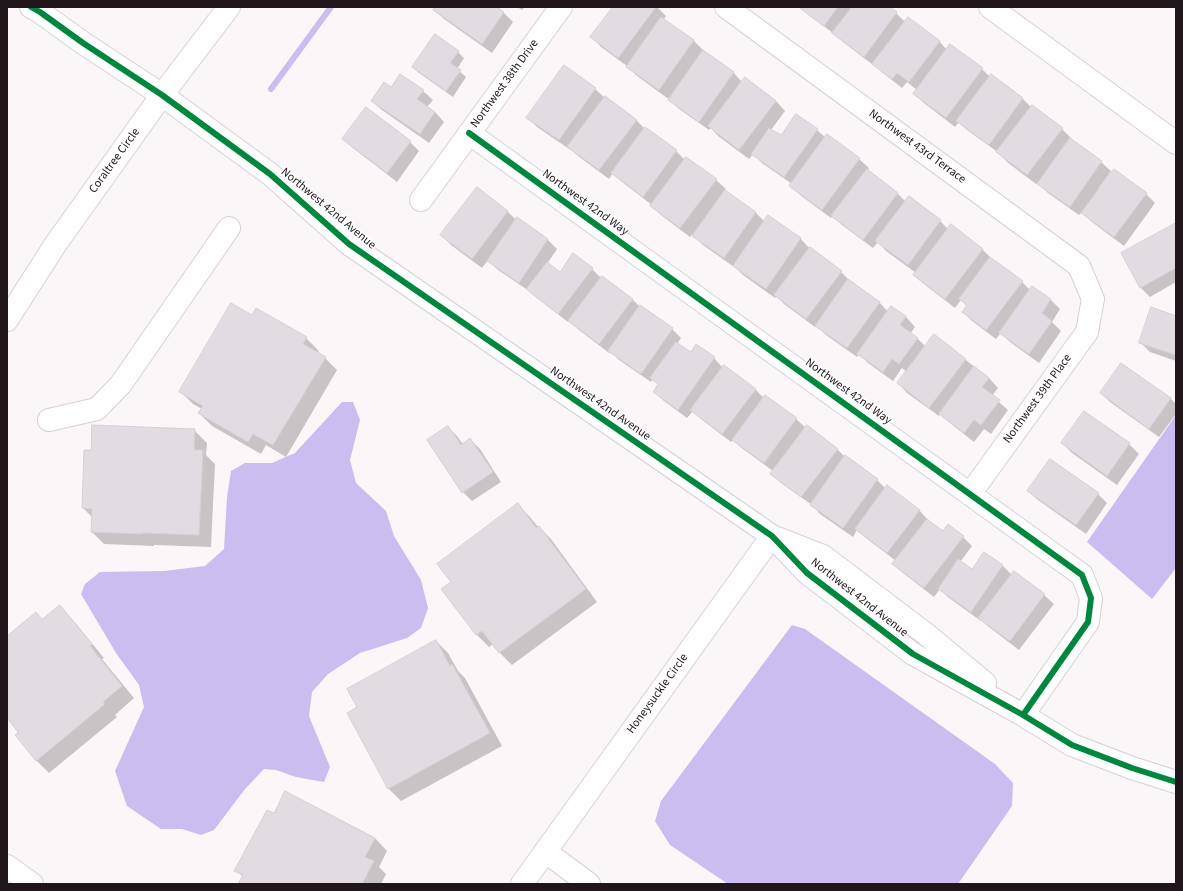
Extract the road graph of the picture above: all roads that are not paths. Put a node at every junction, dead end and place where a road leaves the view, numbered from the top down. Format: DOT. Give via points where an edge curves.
graph roads {
  1 [pos="31,7"];
  2 [pos="229,7"];
  3 [pos="561,7"];
  4 [pos="726,7"];
  5 [pos="990,7"];
  6 [pos="162,95"];
  7 [pos="469,133"];
  8 [pos="1176,143"];
  9 [pos="421,200"];
  10 [pos="229,228"];
  11 [pos="1093,299"];
  12 [pos="7,320"];
  13 [pos="49,420"];
  14 [pos="970,494"];
  15 [pos="772,536"];
  16 [pos="903,616"];
  17 [pos="889,636"];
  18 [pos="1023,715"];
  19 [pos="1176,782"];
  20 [pos="546,852"];
  21 [pos="7,866"];
  22 [pos="32,884"];
  23 [pos="522,884"];
  24 [pos="589,884"];
  1 -- 6 [label="street, Northwest 42nd Avenue"];
  2 -- 6 [label="street, Coraltree Circle"];
  3 -- 7 [label="street, Northwest 38th Drive"];
  4 -- 11 [label="street, Northwest 43rd Terrace" via="1079,266"];
  5 -- 8 [label="street"];
  6 -- 12 [label="street, Coraltree Circle" via="55,245"];
  6 -- 15 [label="street, Northwest 42nd Avenue" via="270,174 349,244"];
  7 -- 9 [label="street, Northwest 38th Drive"];
  7 -- 14 [label="street, Northwest 42nd Way"];
  10 -- 13 [label="street" via="121,384 97,409"];
  11 -- 14 [label="street, Northwest 39th Place" via="1087,332"];
  14 -- 18 [label="street, Northwest 42nd Way" via="1082,575 1091,598 1088,622"];
  15 -- 16 [label="street, Northwest 42nd Avenue" via="823,556"];
  15 -- 17 [label="street, Northwest 42nd Avenue" via="807,573"];
  15 -- 20 [label="street, Honeysuckle Circle"];
  16 -- 17 [label="street"];
  16 -- 18 [label="street, Northwest 42nd Avenue"];
  17 -- 18 [label="street, Northwest 42nd Avenue" via="913,654"];
  18 -- 19 [label="street, Northwest 42nd Avenue" via="1072,745"];
  20 -- 23 [label="street, Honeysuckle Circle"];
  20 -- 24 [label="street"];
  21 -- 22 [label="street"];
}
